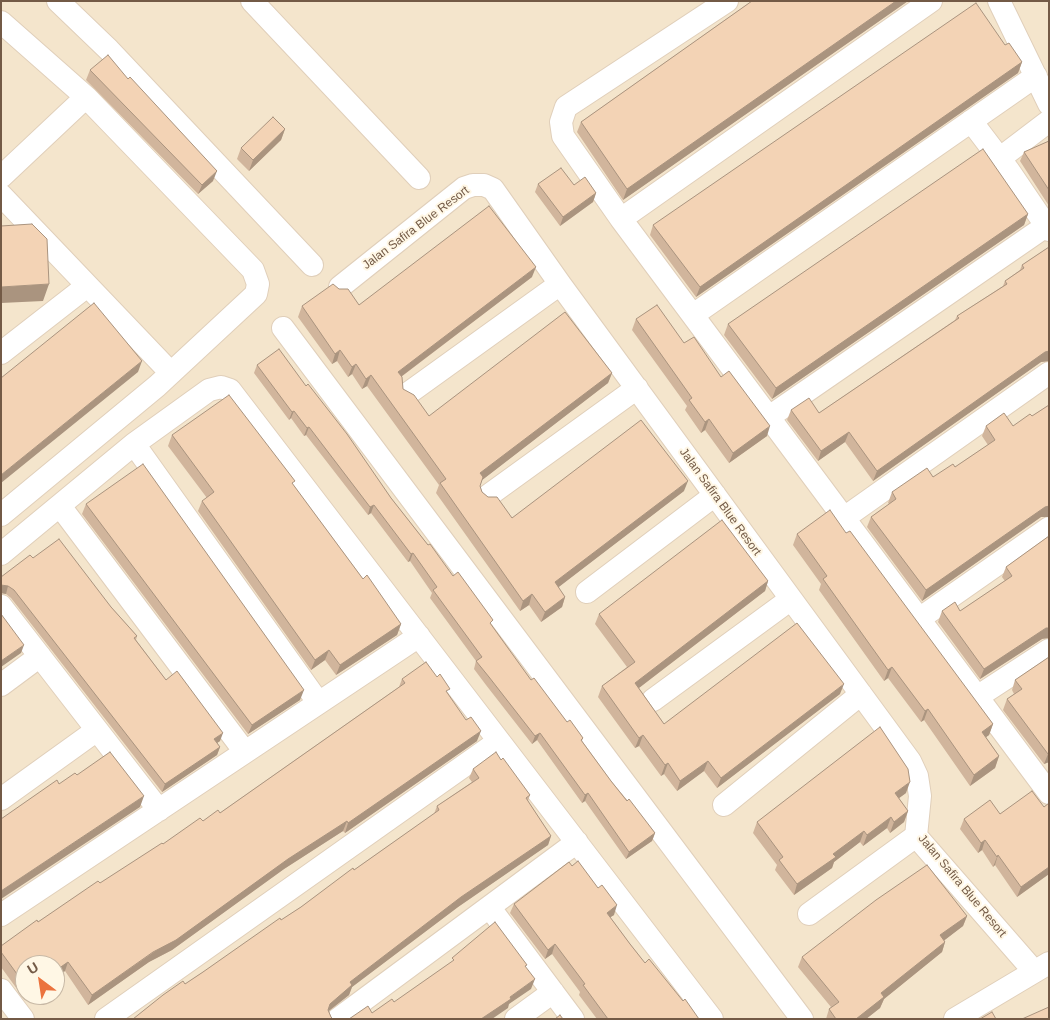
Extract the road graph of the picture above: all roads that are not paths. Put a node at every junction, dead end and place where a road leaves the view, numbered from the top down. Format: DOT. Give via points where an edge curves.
graph roads {
  1 [pos="58,1"];
  2 [pos="252,1"];
  3 [pos="727,1"];
  4 [pos="931,1"];
  5 [pos="999,1"];
  6 [pos="1,22"];
  7 [pos="1036,76"];
  8 [pos="86,97"];
  9 [pos="1049,104"];
  10 [pos="971,121"];
  11 [pos="1049,121"];
  12 [pos="999,159"];
  13 [pos="1,177"];
  14 [pos="419,178"];
  15 [pos="1,195"];
  16 [pos="621,219"];
  17 [pos="1047,228"];
  18 [pos="312,265"];
  19 [pos="560,284"];
  20 [pos="87,286"];
  21 [pos="340,287"];
  22 [pos="693,315"];
  23 [pos="283,328"];
  24 [pos="3,348"];
  25 [pos="172,373"];
  26 [pos="1049,373"];
  27 [pos="637,388"];
  28 [pos="410,392"];
  29 [pos="769,417"];
  30 [pos="134,444"];
  31 [pos="489,495"];
  32 [pos="715,495"];
  33 [pos="60,506"];
  34 [pos="1,514"];
  35 [pos="844,518"];
  36 [pos="1049,528"];
  37 [pos="1,554"];
  38 [pos="587,592"];
  39 [pos="791,599"];
  40 [pos="1,606"];
  41 [pos="919,619"];
  42 [pos="419,636"];
  43 [pos="1049,650"];
  44 [pos="40,656"];
  45 [pos="1,685"];
  46 [pos="861,694"];
  47 [pos="977,697"];
  48 [pos="653,700"];
  49 [pos="318,702"];
  50 [pos="97,730"];
  51 [pos="498,741"];
  52 [pos="245,752"];
  53 [pos="1049,793"];
  54 [pos="1,798"];
  55 [pos="724,805"];
  56 [pos="159,810"];
  57 [pos="916,836"];
  58 [pos="577,842"];
  59 [pos="490,908"];
  60 [pos="809,914"];
  61 [pos="1,915"];
  62 [pos="1041,967"];
  63 [pos="1,990"];
  64 [pos="553,992"];
  65 [pos="23,1019"];
  66 [pos="106,1019"];
  67 [pos="338,1019"];
  68 [pos="516,1019"];
  69 [pos="573,1019"];
  70 [pos="712,1019"];
  71 [pos="802,1019"];
  72 [pos="954,1019"];
  1 -- 18 [label="street"];
  2 -- 14 [label="street"];
  3 -- 16 [label="street" via="566,107 562,115 561,129 567,144"];
  4 -- 16 [label="street"];
  5 -- 7 [label="street"];
  6 -- 8 [label="street"];
  7 -- 9 [label="street"];
  7 -- 10 [label="street"];
  8 -- 13 [label="street"];
  8 -- 25 [label="street" via="256,275 256,294"];
  10 -- 12 [label="street"];
  10 -- 22 [label="street"];
  11 -- 12 [label="street"];
  12 -- 17 [label="street"];
  15 -- 20 [label="street"];
  16 -- 22 [label="street"];
  17 -- 29 [label="street"];
  19 -- 21 [label="street, Jalan Safira Blue Resort" via="493,189 473,185 464,188"];
  19 -- 27 [label="street, Jalan Safira Blue Resort"];
  19 -- 28 [label="street"];
  20 -- 24 [label="street"];
  20 -- 25 [label="street"];
  22 -- 29 [label="street"];
  23 -- 71 [label="street"];
  25 -- 34 [label="street"];
  26 -- 35 [label="street"];
  27 -- 31 [label="street"];
  27 -- 32 [label="street, Jalan Safira Blue Resort"];
  29 -- 35 [label="street"];
  30 -- 33 [label="street"];
  30 -- 42 [label="street" via="209,390 221,387 230,390"];
  30 -- 49 [label="street"];
  32 -- 38 [label="street"];
  32 -- 39 [label="street, Jalan Safira Blue Resort"];
  33 -- 37 [label="street"];
  33 -- 52 [label="street"];
  35 -- 41 [label="street"];
  36 -- 41 [label="street"];
  39 -- 46 [label="street, Jalan Safira Blue Resort"];
  39 -- 48 [label="street"];
  40 -- 44 [label="street"];
  41 -- 47 [label="street"];
  42 -- 49 [label="street"];
  42 -- 51 [label="street"];
  43 -- 47 [label="street"];
  44 -- 45 [label="street"];
  44 -- 50 [label="street"];
  46 -- 55 [label="street"];
  46 -- 57 [label="street, Jalan Safira Blue Resort" via="910,761 917,776 920,796"];
  47 -- 53 [label="street"];
  49 -- 52 [label="street"];
  50 -- 54 [label="street"];
  50 -- 56 [label="street"];
  51 -- 58 [label="street"];
  51 -- 66 [label="street"];
  52 -- 56 [label="street"];
  56 -- 61 [label="street"];
  57 -- 60 [label="street"];
  57 -- 62 [label="street, Jalan Safira Blue Resort"];
  58 -- 59 [label="street"];
  58 -- 70 [label="street"];
  59 -- 64 [label="street"];
  59 -- 67 [label="street"];
  62 -- 72 [label="street"];
  63 -- 65 [label="street"];
  64 -- 68 [label="street"];
  64 -- 69 [label="street"];
}
